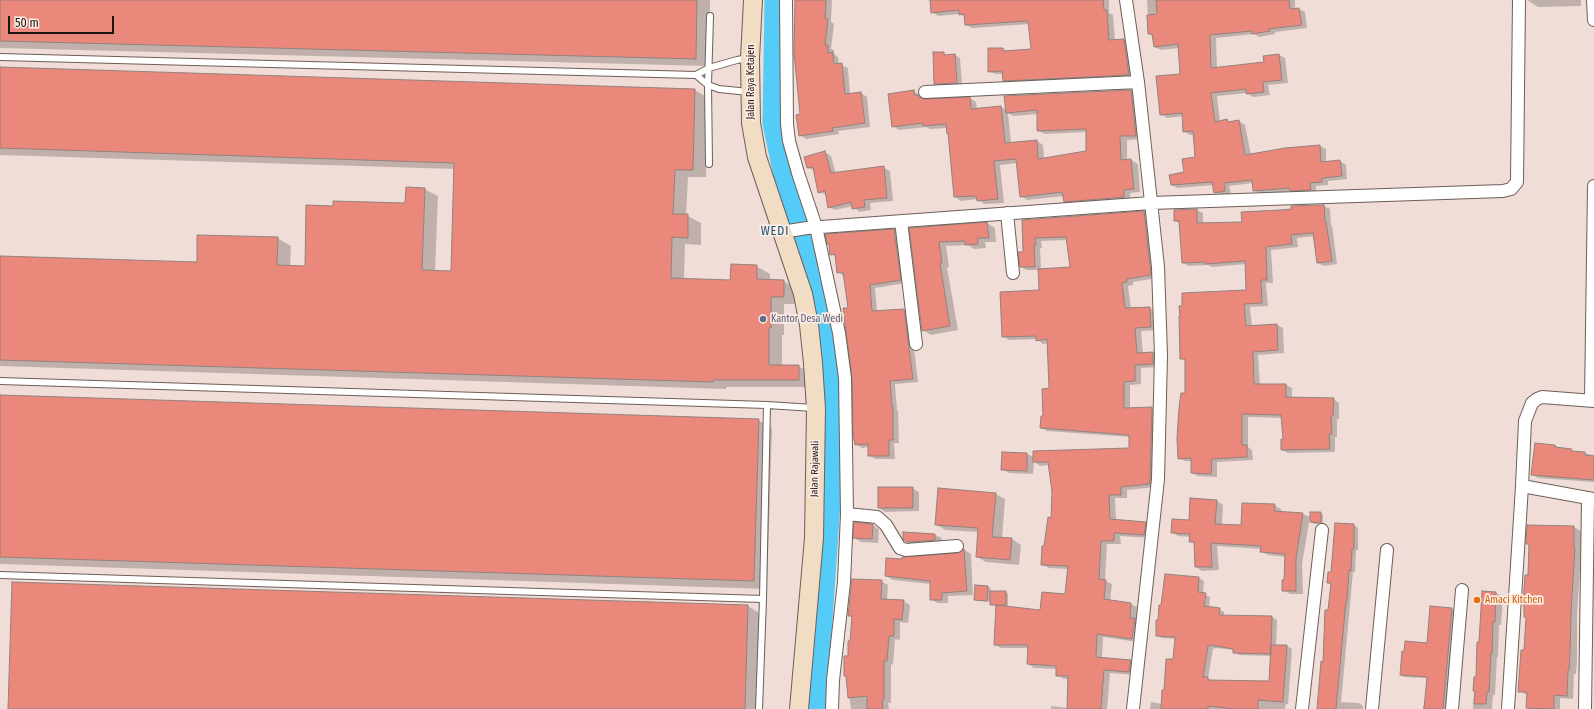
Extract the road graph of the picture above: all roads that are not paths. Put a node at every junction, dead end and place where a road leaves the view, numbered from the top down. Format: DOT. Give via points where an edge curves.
graph roads {
  1 [pos="752,0"];
  2 [pos="786,0"];
  3 [pos="1126,0"];
  4 [pos="1519,0"];
  5 [pos="1593,0"];
  6 [pos="710,16"];
  7 [pos="1594,20"];
  8 [pos="0,57"];
  9 [pos="750,58"];
  10 [pos="709,68"];
  11 [pos="696,75"];
  12 [pos="1138,82"];
  13 [pos="708,85"];
  14 [pos="749,92"];
  15 [pos="925,92"];
  16 [pos="709,164"];
  17 [pos="1594,186"];
  18 [pos="1151,203"];
  19 [pos="1007,213"];
  20 [pos="901,221"];
  21 [pos="812,228"];
  22 [pos="786,231"];
  23 [pos="1013,273"];
  24 [pos="916,344"];
  25 [pos="0,381"];
  26 [pos="1592,381"];
  27 [pos="1592,400"];
  28 [pos="767,405"];
  29 [pos="816,409"];
  30 [pos="1522,486"];
  31 [pos="1591,499"];
  32 [pos="847,514"];
  33 [pos="1322,530"];
  34 [pos="957,546"];
  35 [pos="1387,550"];
  36 [pos="0,575"];
  37 [pos="1462,590"];
  38 [pos="763,599"];
  39 [pos="759,709"];
  40 [pos="799,709"];
  41 [pos="832,709"];
  42 [pos="1133,709"];
  43 [pos="1302,709"];
  44 [pos="1372,709"];
  45 [pos="1452,709"];
  46 [pos="1508,709"];
  47 [pos="1585,709"];
  1 -- 9 [label="street, Jalan Raya Ketajen"];
  2 -- 21 [label="street" via="787,124 789,141"];
  3 -- 12 [label="street"];
  4 -- 18 [label="street" via="1517,182 1511,189"];
  5 -- 7 [label="street"];
  6 -- 10 [label="lane"];
  8 -- 11 [label="lane"];
  9 -- 10 [label="lane"];
  9 -- 14 [label="street, Jalan Raya Ketajen"];
  10 -- 11 [label="lane"];
  10 -- 13 [label="lane"];
  11 -- 13 [label="lane"];
  12 -- 15 [label="street"];
  12 -- 18 [label="street"];
  13 -- 14 [label="lane" via="719,89"];
  13 -- 16 [label="lane"];
  14 -- 22 [label="street, Jalan Raya Ketajen" via="757,157"];
  17 -- 26 [label="street"];
  18 -- 19 [label="street"];
  18 -- 42 [label="street" via="1158,267 1160,433 1158,479"];
  19 -- 20 [label="street"];
  19 -- 23 [label="street"];
  20 -- 21 [label="street"];
  20 -- 24 [label="street"];
  21 -- 22 [label="street"];
  21 -- 32 [label="street" via="839,333 845,378"];
  22 -- 29 [label="street, Jalan Rajawali" via="809,325"];
  25 -- 28 [label="lane"];
  26 -- 27 [label="street"];
  27 -- 30 [label="street" via="1542,397 1532,403 1525,421"];
  28 -- 29 [label="lane"];
  28 -- 38 [label="lane"];
  29 -- 40 [label="street, Jalan Rajawali" via="813,564"];
  30 -- 31 [label="street"];
  30 -- 46 [label="street"];
  31 -- 47 [label="street"];
  32 -- 34 [label="street" via="877,517 886,525 900,548 906,550"];
  32 -- 41 [label="street" via="844,582"];
  33 -- 43 [label="street"];
  35 -- 44 [label="street"];
  36 -- 38 [label="lane"];
  37 -- 45 [label="street"];
  38 -- 39 [label="lane"];
}
